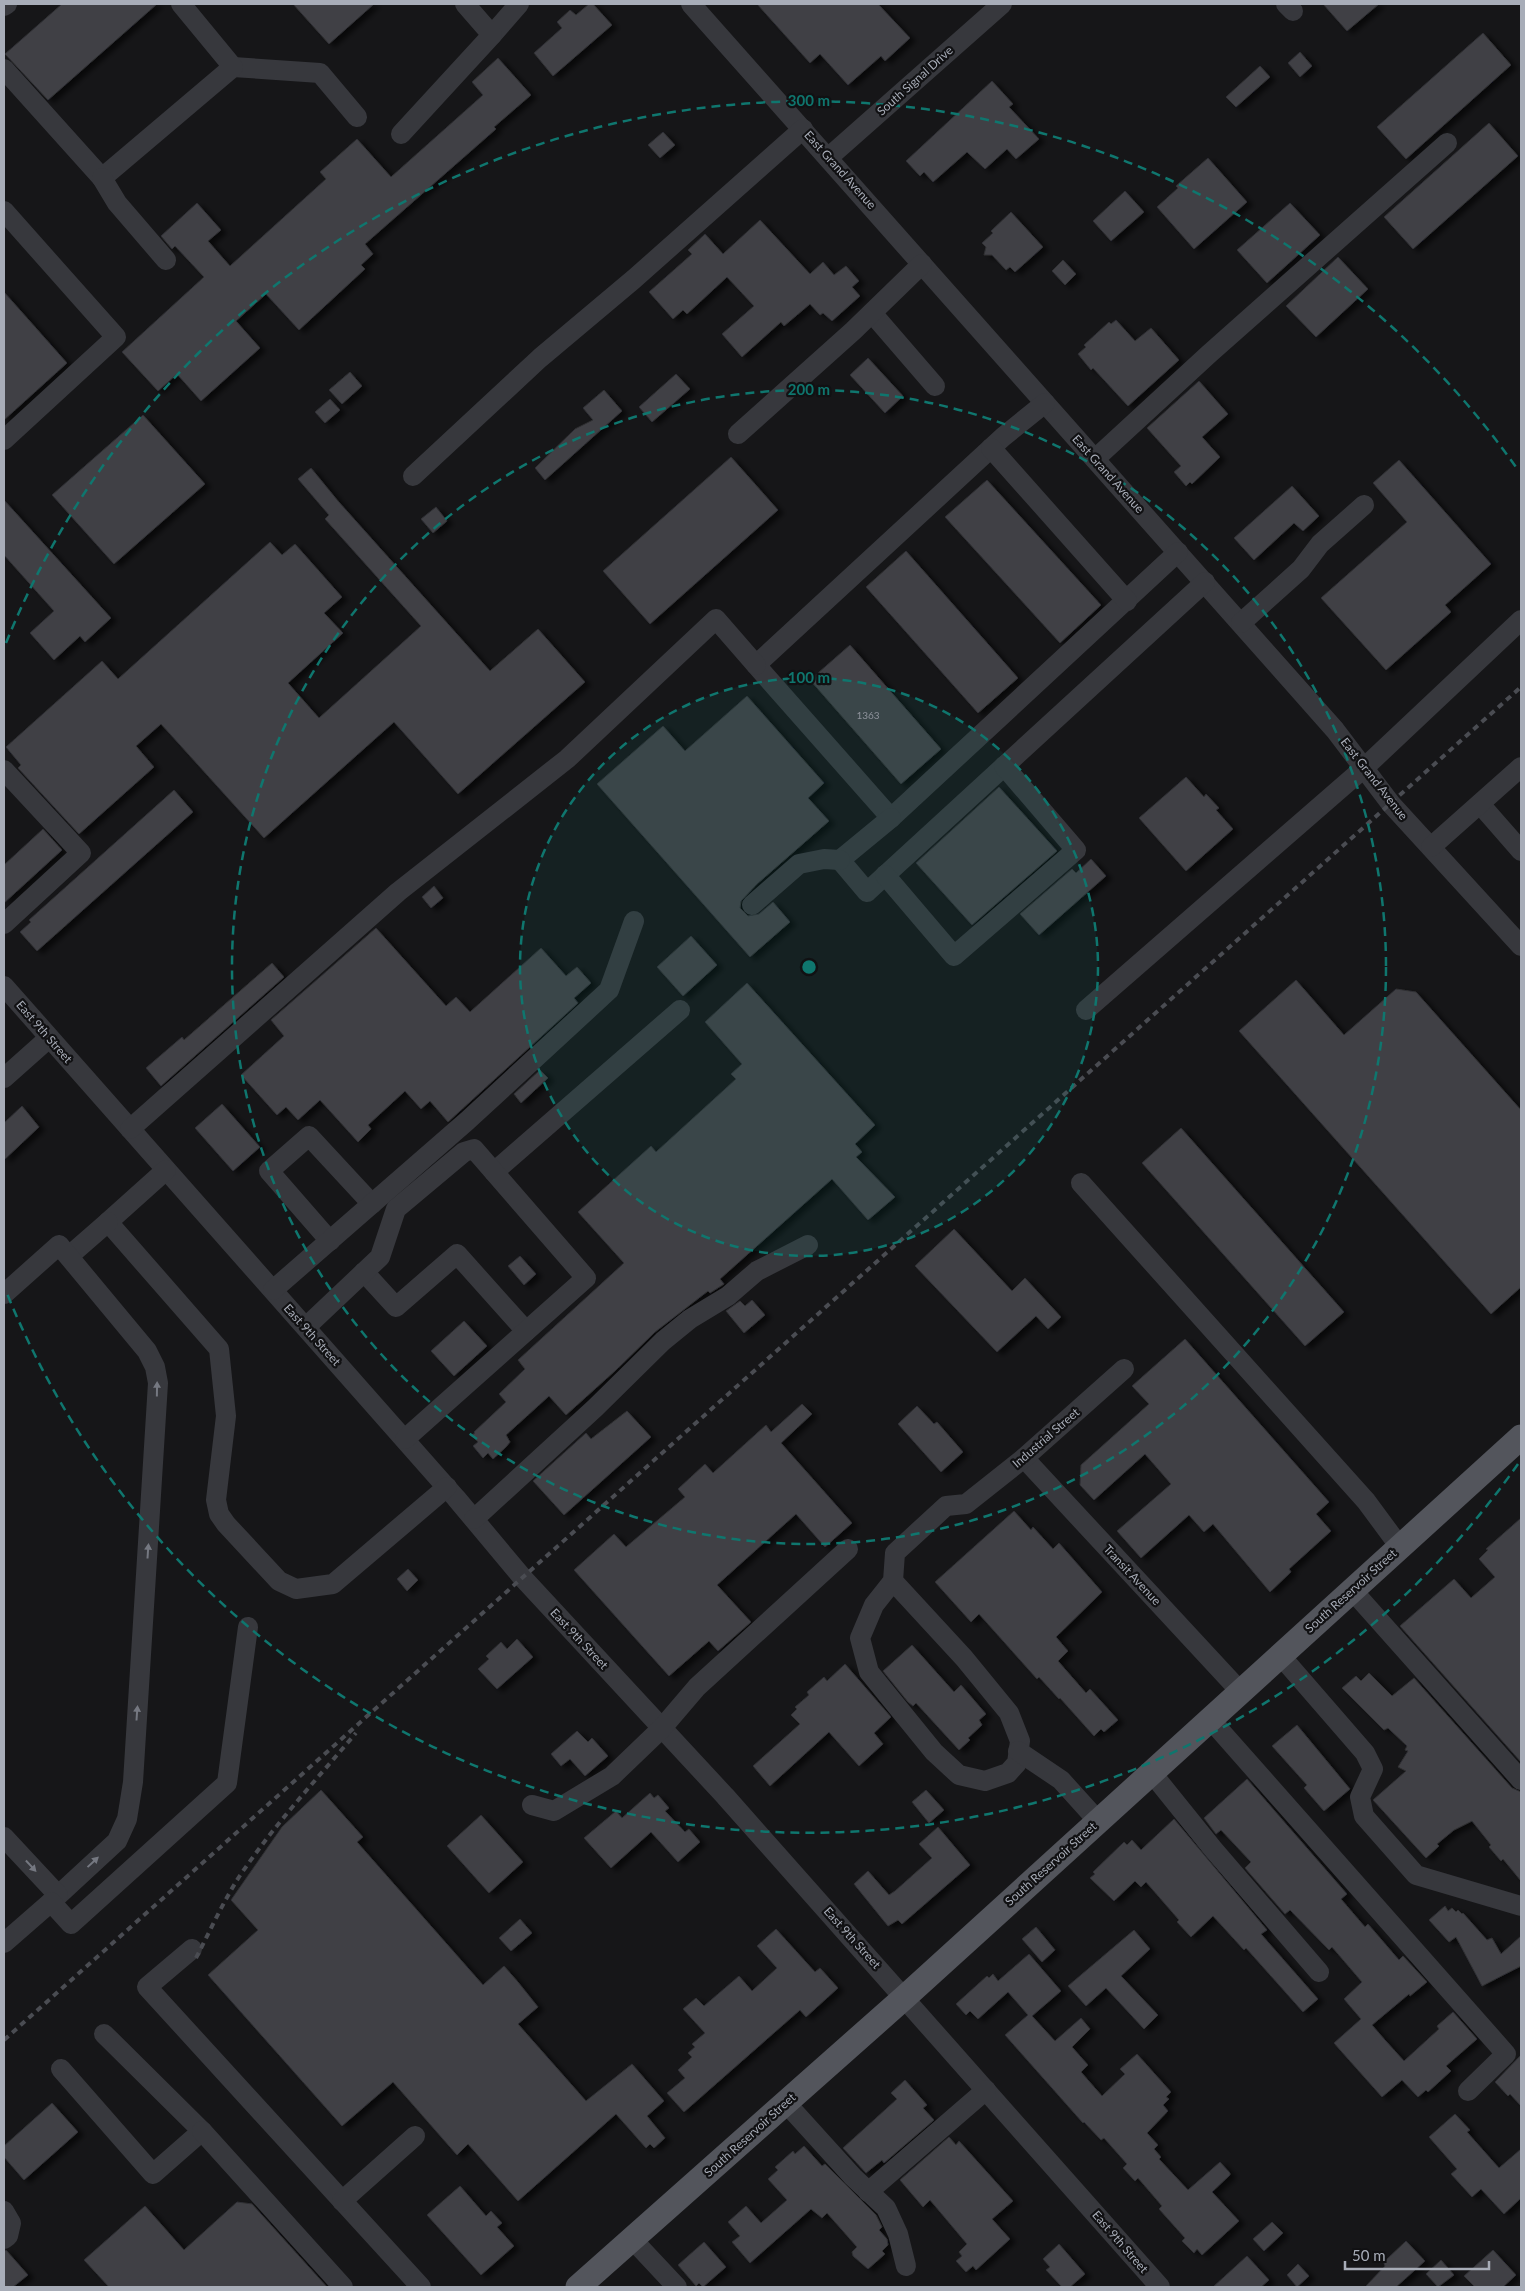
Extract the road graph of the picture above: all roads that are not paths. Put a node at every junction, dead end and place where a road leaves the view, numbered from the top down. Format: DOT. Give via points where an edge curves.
graph roads {
  1 [pos="7,4"];
  2 [pos="181,4"];
  3 [pos="465,4"];
  4 [pos="519,4"];
  5 [pos="691,4"];
  6 [pos="1002,4"];
  7 [pos="4,6"];
  8 [pos="492,35"];
  9 [pos="233,66"];
  10 [pos="4,69"];
  11 [pos="358,117"];
  12 [pos="803,128"];
  13 [pos="401,134"];
  14 [pos="1447,143"];
  15 [pos="829,157"];
  16 [pos="102,178"];
  17 [pos="4,211"];
  18 [pos="166,260"];
  19 [pos="922,264"];
  20 [pos="872,313"];
  21 [pos="935,386"];
  22 [pos="1045,403"];
  23 [pos="738,434"];
  24 [pos="4,440"];
  25 [pos="991,448"];
  26 [pos="1095,459"];
  27 [pos="413,476"];
  28 [pos="1364,505"];
  29 [pos="1178,552"];
  30 [pos="1205,582"];
  31 [pos="1127,601"];
  32 [pos="1521,620"];
  33 [pos="1241,623"];
  34 [pos="756,665"];
  35 [pos="1004,766"];
  36 [pos="1364,768"];
  37 [pos="1521,768"];
  38 [pos="4,770"];
  39 [pos="1480,804"];
  40 [pos="891,818"];
  41 [pos="1431,847"];
  42 [pos="1521,851"];
  43 [pos="840,860"];
  44 [pos="885,875"];
  45 [pos="752,905"];
  46 [pos="634,920"];
  47 [pos="4,924"];
  48 [pos="1521,946"];
  49 [pos="4,987"];
  50 [pos="680,1010"];
  51 [pos="1086,1010"];
  52 [pos="49,1038"];
  53 [pos="4,1078"];
  54 [pos="130,1129"];
  55 [pos="166,1170"];
  56 [pos="494,1172"];
  57 [pos="1081,1183"];
  58 [pos="372,1204"];
  59 [pos="108,1222"];
  60 [pos="330,1241"];
  61 [pos="808,1245"];
  62 [pos="69,1256"];
  63 [pos="364,1272"];
  64 [pos="273,1290"];
  65 [pos="4,1294"];
  66 [pos="306,1327"];
  67 [pos="526,1331"];
  68 [pos="1124,1369"];
  69 [pos="1521,1437"];
  70 [pos="405,1439"];
  71 [pos="1024,1458"];
  72 [pos="447,1487"];
  73 [pos="474,1518"];
  74 [pos="1400,1547"];
  75 [pos="848,1549"];
  76 [pos="893,1581"];
  77 [pos="1352,1590"];
  78 [pos="248,1627"];
  79 [pos="1280,1655"];
  80 [pos="1240,1691"];
  81 [pos="1210,1719"];
  82 [pos="662,1728"];
  83 [pos="1018,1751"];
  84 [pos="1151,1772"];
  85 [pos="1521,1780"];
  86 [pos="532,1805"];
  87 [pos="1098,1821"];
  88 [pos="4,1838"];
  89 [pos="54,1899"];
  90 [pos="1521,1906"];
  91 [pos="4,1943"];
  92 [pos="192,1949"];
  93 [pos="1319,1972"];
  94 [pos="905,1997"];
  95 [pos="104,2034"];
  96 [pos="61,2069"];
  97 [pos="986,2090"];
  98 [pos="1468,2091"];
  99 [pos="786,2103"];
  100 [pos="202,2131"];
  101 [pos="415,2136"];
  102 [pos="868,2192"];
  103 [pos="342,2201"];
  104 [pos="4,2211"];
  105 [pos="4,2239"];
  106 [pos="632,2239"];
  107 [pos="906,2266"];
  108 [pos="343,2287"];
  109 [pos="421,2287"];
  110 [pos="578,2287"];
  111 [pos="677,2287"];
  112 [pos="1160,2287"];
  1 -- 7 [label="street"];
  2 -- 9 [label="street"];
  3 -- 8 [label="street"];
  4 -- 8 [label="street"];
  5 -- 12 [label="street, East Grand Avenue"];
  6 -- 15 [label="street, South Signal Drive"];
  8 -- 13 [label="street"];
  9 -- 11 [label="street" via="320,73"];
  9 -- 16 [label="street"];
  10 -- 16 [label="street"];
  12 -- 15 [label="street, East Grand Avenue"];
  12 -- 27 [label="street" via="540,358"];
  14 -- 26 [label="street" via="1216,347"];
  15 -- 19 [label="street, East Grand Avenue"];
  16 -- 18 [label="street" via="117,203"];
  17 -- 24 [label="street" via="116,338"];
  19 -- 20 [label="street"];
  19 -- 22 [label="street, East Grand Avenue"];
  20 -- 21 [label="street"];
  20 -- 23 [label="street"];
  22 -- 25 [label="street"];
  22 -- 26 [label="street, East Grand Avenue"];
  25 -- 31 [label="street"];
  25 -- 34 [label="street"];
  26 -- 29 [label="street, East Grand Avenue"];
  28 -- 33 [label="street" via="1320,544 1301,569"];
  29 -- 30 [label="street, East Grand Avenue"];
  29 -- 31 [label="street"];
  30 -- 33 [label="street, East Grand Avenue"];
  30 -- 35 [label="street"];
  31 -- 40 [label="street"];
  32 -- 36 [label="street"];
  33 -- 36 [label="street, East Grand Avenue"];
  34 -- 40 [label="street"];
  34 -- 54 [label="street" via="716,619 567,759 398,892"];
  35 -- 44 [label="street"];
  35 -- 44 [label="street" via="1076,850 954,956"];
  36 -- 41 [label="street, East Grand Avenue" via="1391,804"];
  36 -- 51 [label="street"];
  37 -- 39 [label="street"];
  38 -- 47 [label="street" via="81,853"];
  39 -- 41 [label="street"];
  39 -- 42 [label="street"];
  40 -- 43 [label="street"];
  41 -- 48 [label="street, East Grand Avenue"];
  43 -- 44 [label="street" via="866,892"];
  43 -- 45 [label="street" via="824,859 799,864"];
  46 -- 58 [label="street" via="609,990"];
  49 -- 52 [label="street, East 9th Street"];
  50 -- 56 [label="street"];
  52 -- 53 [label="street"];
  52 -- 54 [label="street, East 9th Street"];
  54 -- 55 [label="street, East 9th Street"];
  55 -- 59 [label="street"];
  55 -- 64 [label="street, East 9th Street"];
  56 -- 63 [label="street" via="474,1149 464,1152 396,1209 380,1257"];
  56 -- 67 [label="street" via="586,1278"];
  57 -- 74 [label="street" via="1366,1501"];
  58 -- 60 [label="street"];
  58 -- 60 [label="street" via="309,1136 269,1171"];
  59 -- 62 [label="street"];
  59 -- 72 [label="street" via="219,1349 226,1416 216,1500 219,1514 279,1581 296,1589 333,1584"];
  60 -- 64 [label="street"];
  61 -- 73 [label="street" via="757,1270 728,1296 690,1319 663,1341"];
  62 -- 65 [label="street" via="59,1245"];
  89 -- 62 [label="street, one-way" via="117,1841 127,1820 133,1782 158,1383 147,1351"];
  63 -- 66 [label="street"];
  63 -- 67 [label="street" via="396,1307 457,1254"];
  64 -- 66 [label="street, East 9th Street"];
  66 -- 70 [label="street, East 9th Street"];
  67 -- 70 [label="street"];
  68 -- 71 [label="street, Industrial Street"];
  69 -- 74 [label="main road, South Reservoir Street"];
  70 -- 72 [label="street, East 9th Street"];
  71 -- 76 [label="street, Industrial Street" via="966,1504 946,1506 895,1552"];
  71 -- 80 [label="street, Transit Avenue"];
  72 -- 73 [label="street, East 9th Street"];
  73 -- 82 [label="street, East 9th Street" via="522,1577"];
  74 -- 77 [label="main road, South Reservoir Street"];
  75 -- 82 [label="street" via="696,1687"];
  76 -- 83 [label="street" via="964,1658 1008,1713 1020,1741"];
  76 -- 83 [label="street" via="874,1605 860,1638 869,1672 934,1752 959,1775 985,1781 1008,1772 1017,1763"];
  77 -- 79 [label="main road, South Reservoir Street"];
  77 -- 85 [label="street"];
  78 -- 89 [label="street" via="227,1783 71,1924"];
  79 -- 80 [label="main road, South Reservoir Street"];
  79 -- 90 [label="street" via="1365,1753 1373,1770 1360,1797 1364,1816 1416,1875"];
  80 -- 81 [label="main road, South Reservoir Street"];
  81 -- 84 [label="main road, South Reservoir Street"];
  81 -- 98 [label="street" via="1506,2054"];
  82 -- 86 [label="street" via="612,1776 554,1811"];
  82 -- 94 [label="street, East 9th Street"];
  83 -- 87 [label="street" via="1060,1780"];
  84 -- 87 [label="main road, South Reservoir Street"];
  84 -- 93 [label="street" via="1212,1849"];
  87 -- 94 [label="main road, South Reservoir Street"];
  88 -- 89 [label="street, one-way"];
  89 -- 91 [label="street"];
  92 -- 103 [label="street" via="147,1987"];
  94 -- 97 [label="street, East 9th Street"];
  94 -- 99 [label="main road, South Reservoir Street"];
  95 -- 100 [label="street"];
  96 -- 100 [label="street" via="153,2174"];
  97 -- 102 [label="street"];
  97 -- 112 [label="street, East 9th Street"];
  99 -- 102 [label="street"];
  99 -- 106 [label="main road, South Reservoir Street"];
  100 -- 108 [label="street"];
  101 -- 103 [label="street"];
  102 -- 107 [label="street" via="886,2208 898,2234"];
  103 -- 109 [label="street"];
  104 -- 105 [label="street" via="11,2223"];
  106 -- 110 [label="main road, South Reservoir Street"];
  106 -- 111 [label="street"];
}
